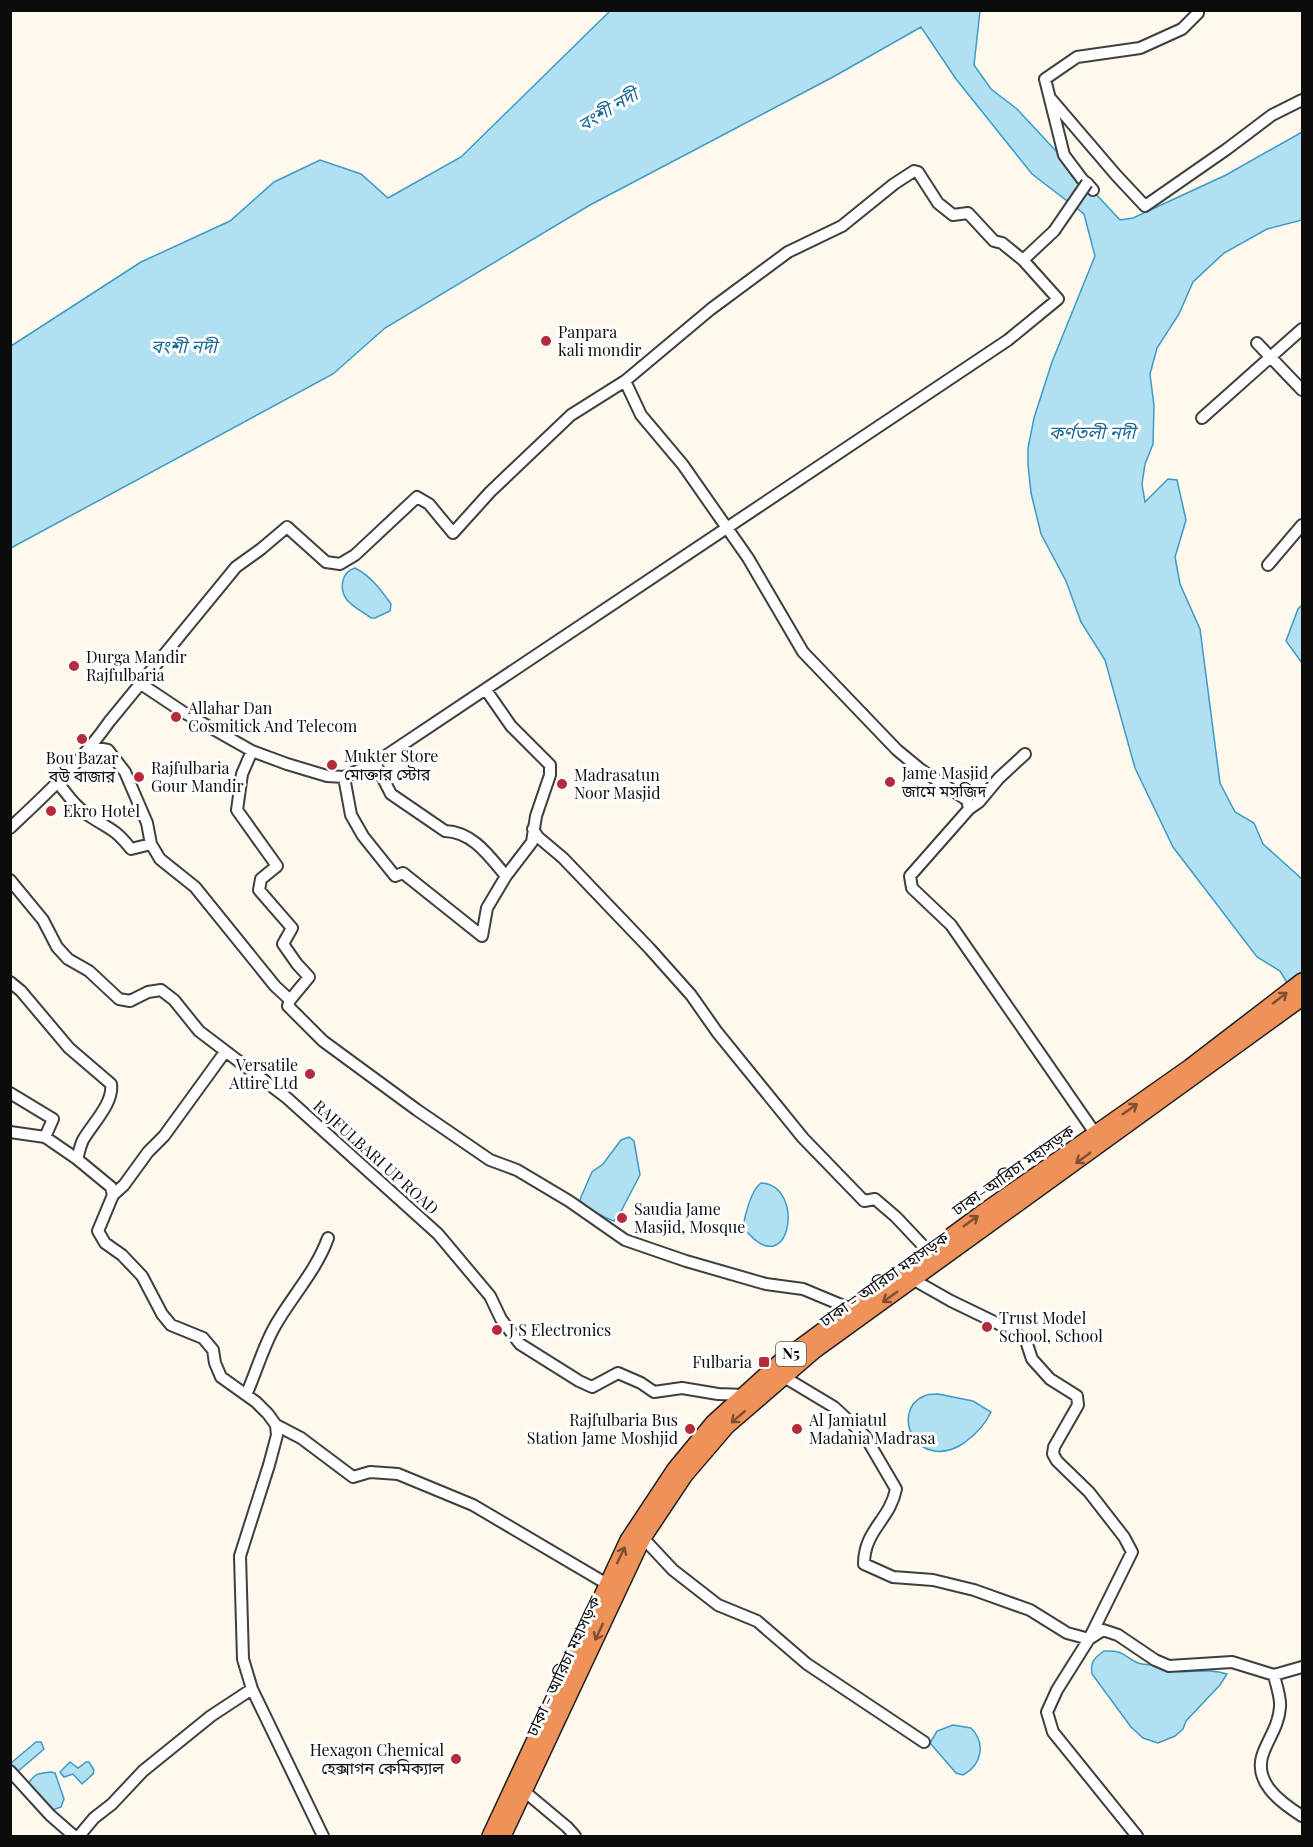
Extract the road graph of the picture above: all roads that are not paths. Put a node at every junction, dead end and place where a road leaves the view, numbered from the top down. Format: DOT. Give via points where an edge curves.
graph roads {
  1 [pos="1197,10"];
  2 [pos="1051,99"];
  3 [pos="1302,100"];
  4 [pos="1023,260"];
  5 [pos="1302,328"];
  6 [pos="1257,343"];
  7 [pos="1270,356"];
  8 [pos="625,381"];
  9 [pos="1302,390"];
  10 [pos="1202,418"];
  11 [pos="1302,525"];
  12 [pos="726,527"];
  13 [pos="1268,565"];
  14 [pos="141,684"];
  15 [pos="486,690"];
  16 [pos="92,747"];
  17 [pos="252,751"];
  18 [pos="1025,754"];
  19 [pos="375,763"];
  20 [pos="344,777"];
  21 [pos="58,783"];
  22 [pos="969,809"];
  23 [pos="10,828"];
  24 [pos="533,829"];
  25 [pos="151,844"];
  26 [pos="506,876"];
  27 [pos="10,880"];
  28 [pos="1302,981"];
  29 [pos="10,982"];
  30 [pos="1302,998"];
  31 [pos="290,1000"];
  32 [pos="1262,1020"];
  33 [pos="225,1052"];
  34 [pos="10,1093"];
  35 [pos="10,1132"];
  36 [pos="1095,1133"];
  37 [pos="45,1137"];
  38 [pos="78,1159"];
  39 [pos="113,1195"];
  40 [pos="328,1238"];
  41 [pos="929,1252"];
  42 [pos="914,1280"];
  43 [pos="851,1310"];
  44 [pos="784,1377"];
  45 [pos="246,1395"];
  46 [pos="744,1395"];
  47 [pos="276,1425"];
  48 [pos="643,1538"];
  49 [pos="608,1584"];
  50 [pos="1089,1639"];
  51 [pos="1302,1667"];
  52 [pos="1274,1675"];
  53 [pos="252,1689"];
  54 [pos="924,1742"];
  55 [pos="10,1771"];
  56 [pos="524,1791"];
  57 [pos="1302,1816"];
  58 [pos="74,1836"];
  59 [pos="78,1836"];
  60 [pos="323,1836"];
  61 [pos="490,1836"];
  62 [pos="504,1836"];
  63 [pos="575,1836"];
  64 [pos="1137,1836"];
  1 -- 2 [label="street" via="1182,29 1140,48 1077,57 1045,79"];
  2 -- 3 [label="street" via="1145,206 1272,115"];
  2 -- 4 [label="street, bridge" via="1064,155 1093,190 1087,183 1054,231"];
  4 -- 8 [label="street" via="994,241 968,213 953,215 938,203 914,171 842,226 788,252 711,309"];
  4 -- 12 [label="street" via="1058,299 1008,340"];
  5 -- 7 [label="street"];
  6 -- 7 [label="street"];
  7 -- 9 [label="street"];
  7 -- 10 [label="street"];
  8 -- 12 [label="street" via="641,415 683,465"];
  8 -- 14 [label="street" via="571,415 453,533 429,504 417,497 355,555 340,564 326,562 287,527 236,567"];
  11 -- 13 [label="street"];
  12 -- 15 [label="street"];
  12 -- 22 [label="street" via="803,652 897,750 967,800"];
  14 -- 16 [label="street"];
  14 -- 17 [label="street"];
  15 -- 19 [label="street"];
  15 -- 24 [label="street" via="511,726 550,765"];
  16 -- 21 [label="street"];
  16 -- 25 [label="street" via="108,750 125,772 147,823"];
  17 -- 20 [label="street" via="320,774"];
  17 -- 31 [label="street" via="242,774 237,810 277,866 261,879 259,890 292,928 283,944 309,977"];
  18 -- 22 [label="street"];
  19 -- 20 [label="street"];
  19 -- 26 [label="street" via="391,794 445,831 469,838"];
  20 -- 26 [label="street" via="351,815 388,868 395,876 403,873 482,936 487,908"];
  21 -- 23 [label="street"];
  21 -- 25 [label="street" via="74,804 119,833 131,849"];
  22 -- 36 [label="street" via="910,876 912,888 951,925"];
  24 -- 26 [label="street" via="532,842"];
  24 -- 41 [label="street" via="691,995 803,1138 864,1201 875,1199"];
  25 -- 31 [label="street" via="160,859 195,887"];
  27 -- 33 [label="street, RAJFULBARI UP ROAD" via="68,959 89,971 119,999 130,1002 161,990 199,1031"];
  32 -- 28 [label="highway, N5, one-way"];
  29 -- 38 [label="street" via="69,1048 111,1084 106,1105 82,1142"];
  30 -- 32 [label="highway, ঢাকা - আরিচা মহাসড়ক / N5"];
  31 -- 43 [label="street" via="290,1009 323,1041 417,1110 490,1160 517,1170 625,1240 766,1284 803,1289"];
  36 -- 32 [label="highway, ঢাকা-আরিচা মহাসড়ক / N5, one-way"];
  32 -- 42 [label="highway, ঢাকা - আরিচা মহাসড়ক / N5, one-way"];
  33 -- 39 [label="street" via="164,1136"];
  33 -- 46 [label="street, RAJFULBARI UP ROAD" via="287,1098 438,1234 490,1296 520,1344 592,1387 618,1373 654,1392 682,1388"];
  34 -- 37 [label="street" via="53,1119"];
  35 -- 37 [label="street"];
  41 -- 36 [label="highway, ঢাকা-আরিচা মহাসড়ক / N5, one-way"];
  37 -- 38 [label="street"];
  38 -- 39 [label="street" via="111,1187"];
  39 -- 45 [label="street" via="99,1231 105,1243 142,1276 171,1325 203,1338 213,1350 221,1377"];
  40 -- 45 [label="street" via="321,1258 273,1329"];
  41 -- 43 [label="highway, ঢাকা-আরিচা মহাসড়ক / N5"];
  42 -- 44 [label="highway, ঢাকা - আরিচা মহাসড়ক / N5, one-way"];
  42 -- 50 [label="street" via="1011,1330 1026,1341 1032,1359 1050,1380 1077,1396 1078,1406 1053,1454 1089,1492 1132,1552"];
  43 -- 46 [label="highway, ঢাকা-আরিচা মহাসড়ক / N5" via="780,1362"];
  44 -- 48 [label="highway, ঢাকা - আরিচা মহাসড়ক / N5, one-way" via="727,1426 685,1475"];
  44 -- 50 [label="street" via="834,1407 865,1436 896,1490 893,1503 870,1537 864,1564 893,1577 933,1580 974,1590 1030,1610 1067,1634"];
  45 -- 47 [label="street"];
  49 -- 46 [label="highway, ঢাকা-আরিচা মহাসড়ক / N5, one-way" via="628,1540 675,1469 712,1423"];
  47 -- 49 [label="street" via="301,1438 353,1477 370,1472 398,1474 473,1505"];
  47 -- 53 [label="street" via="278,1435 240,1556 243,1659"];
  48 -- 54 [label="street" via="674,1570 718,1605 757,1621 807,1664"];
  48 -- 56 [label="highway, ঢাকা - আরিচা মহাসড়ক / N5, one-way"];
  49 -- 61 [label="highway, ঢাকা-আরিচা মহাসড়ক / N5"];
  50 -- 52 [label="street" via="1103,1630 1169,1666 1232,1662"];
  50 -- 64 [label="street" via="1047,1712 1053,1731"];
  51 -- 52 [label="street"];
  52 -- 57 [label="street" via="1281,1705 1276,1728 1261,1758 1260,1772 1281,1802"];
  53 -- 59 [label="street" via="211,1716 143,1771"];
  53 -- 60 [label="street"];
  55 -- 58 [label="street"];
  56 -- 62 [label="highway, ঢাকা - আরিচা মহাসড়ক / N5"];
  56 -- 63 [label="street"];
}
